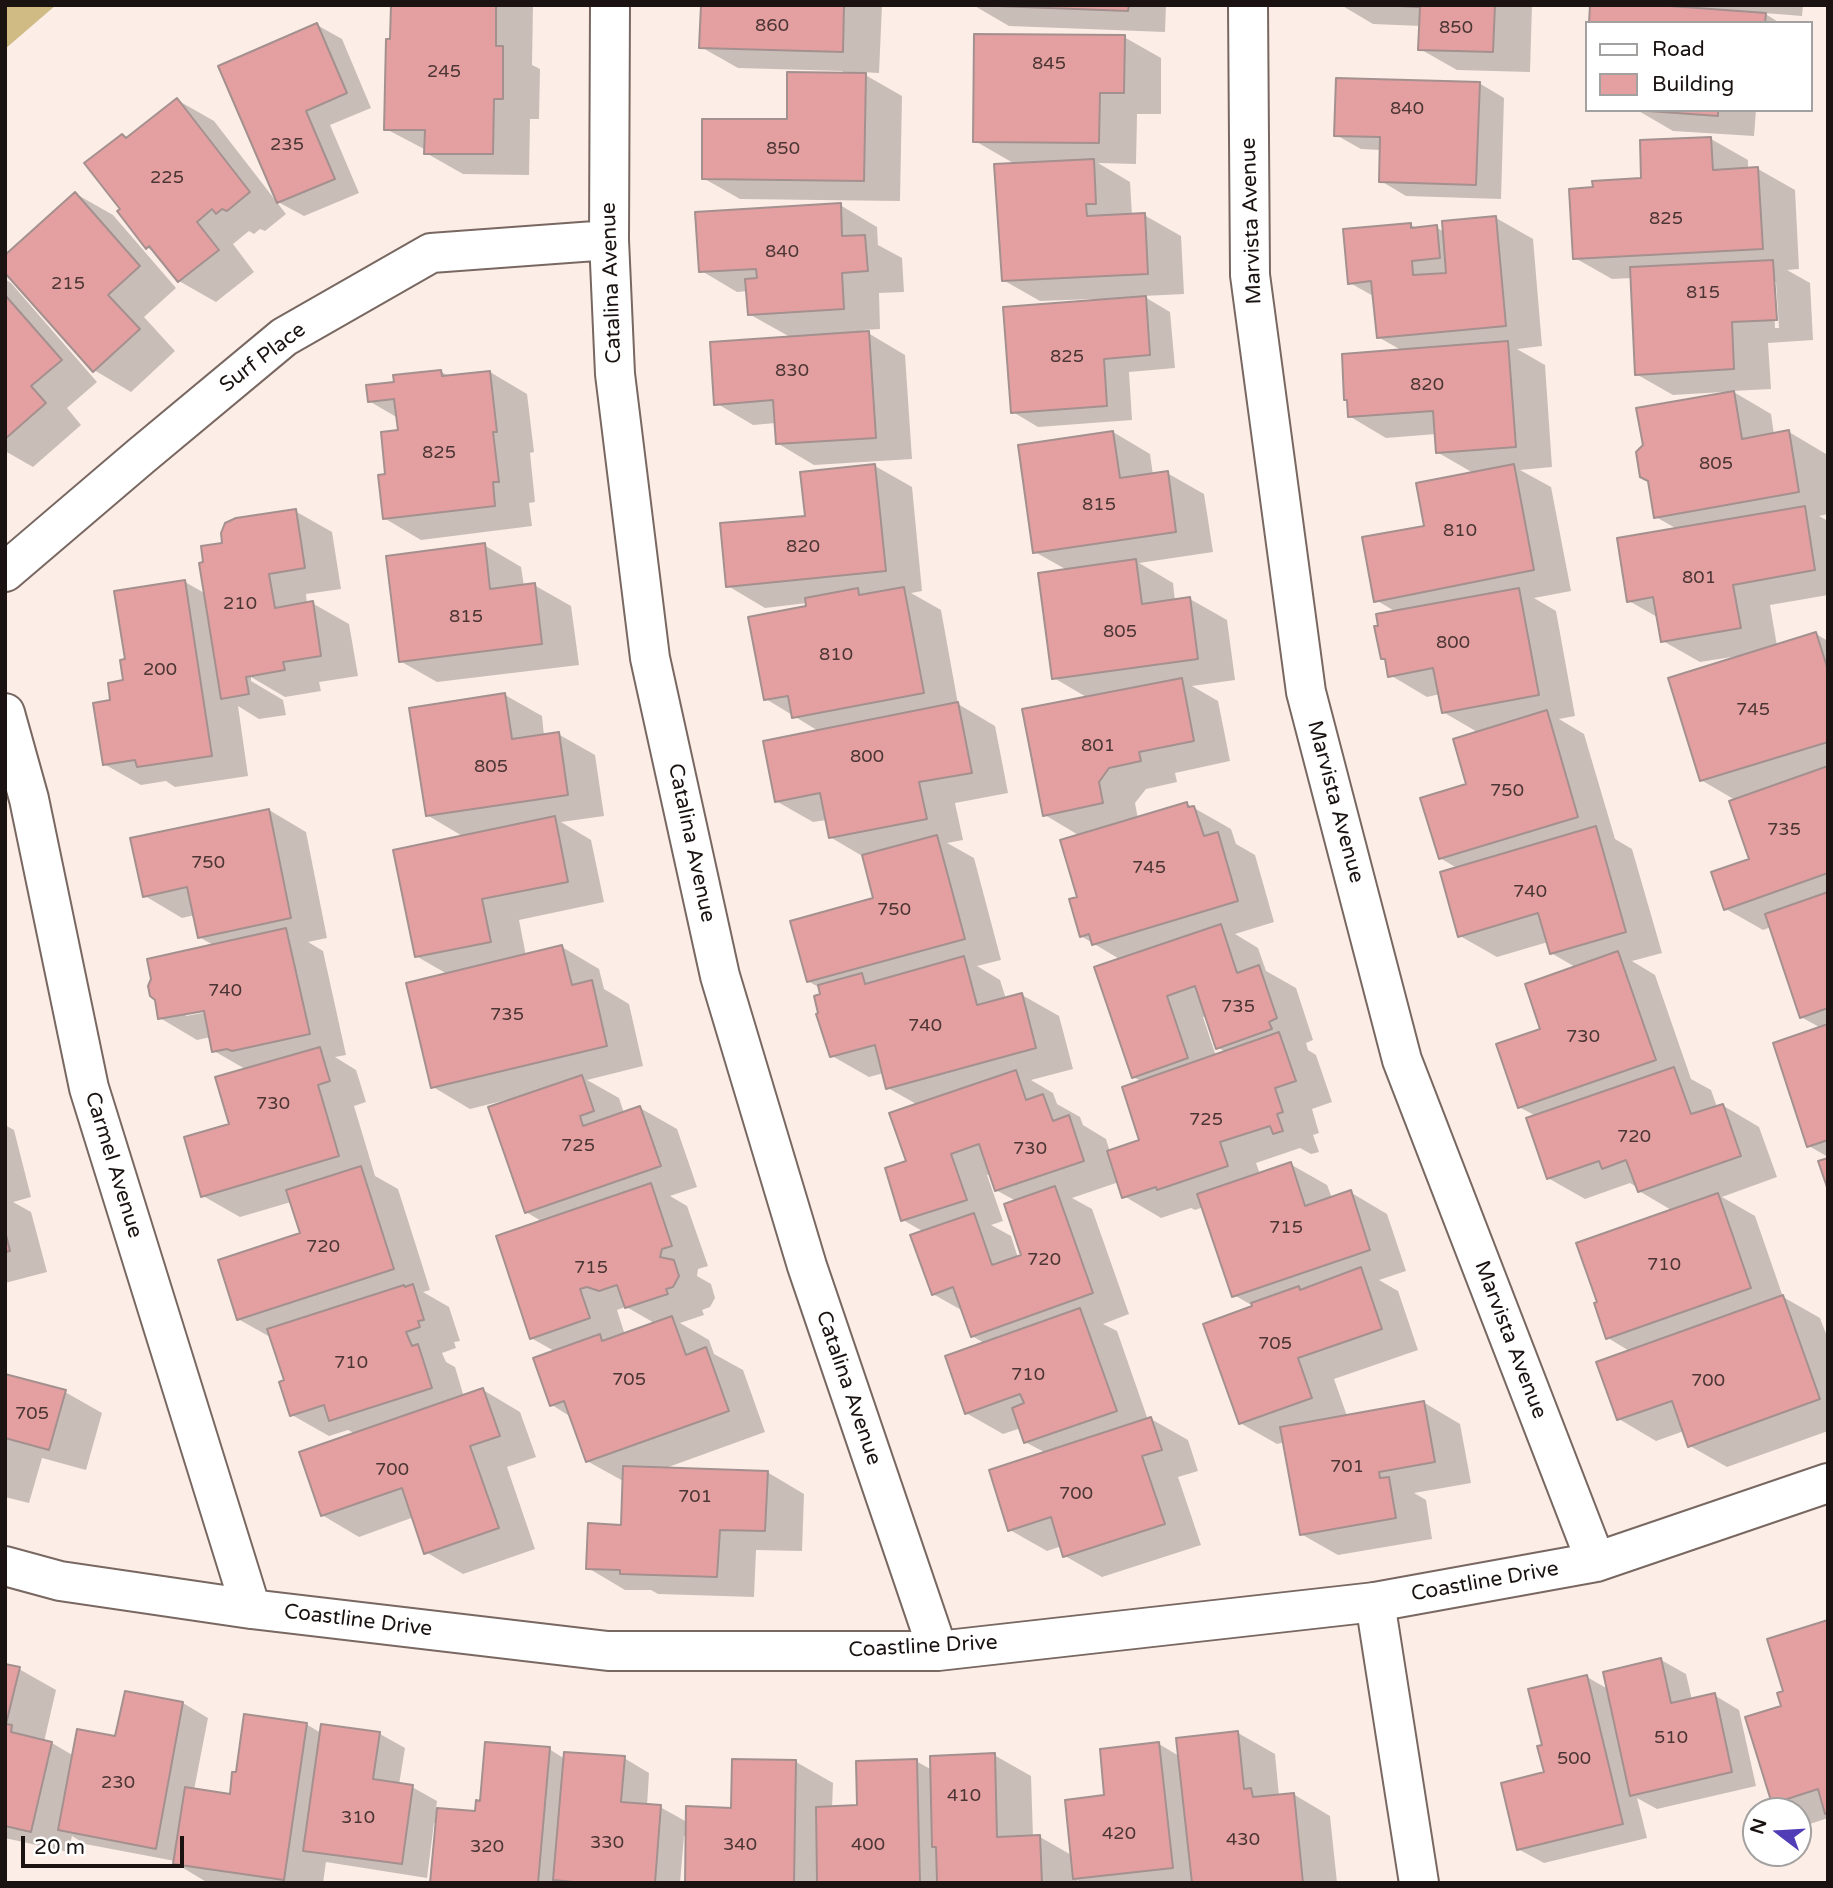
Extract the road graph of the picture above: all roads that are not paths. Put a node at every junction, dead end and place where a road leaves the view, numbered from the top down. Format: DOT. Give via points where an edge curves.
graph roads {
  1 [pos="610,5"];
  2 [pos="1248,5"];
  3 [pos="609,240"];
  4 [pos="5,572"];
  5 [pos="5,713"];
  6 [pos="1828,1483"];
  7 [pos="1596,1562"];
  8 [pos="5,1566"];
  9 [pos="1375,1602"];
  10 [pos="251,1609"];
  11 [pos="938,1651"];
  12 [pos="1419,1883"];
  1 -- 3 [label="street, Catalina Avenue"];
  2 -- 7 [label="street, Marvista Avenue" via="1250,275 1306,692 1402,1060"];
  3 -- 4 [label="street, Surf Place" via="431,253 284,337"];
  3 -- 11 [label="street, Catalina Avenue" via="615,374 650,659 720,976 807,1266"];
  5 -- 10 [label="street, Carmel Avenue" via="29,799 89,1088"];
  6 -- 7 [label="street, Coastline Drive"];
  7 -- 9 [label="street, Coastline Drive"];
  8 -- 10 [label="street, Coastline Drive" via="60,1581"];
  9 -- 11 [label="street, Coastline Drive"];
  9 -- 12 [label="street"];
  10 -- 11 [label="street, Coastline Drive" via="608,1651"];
}
